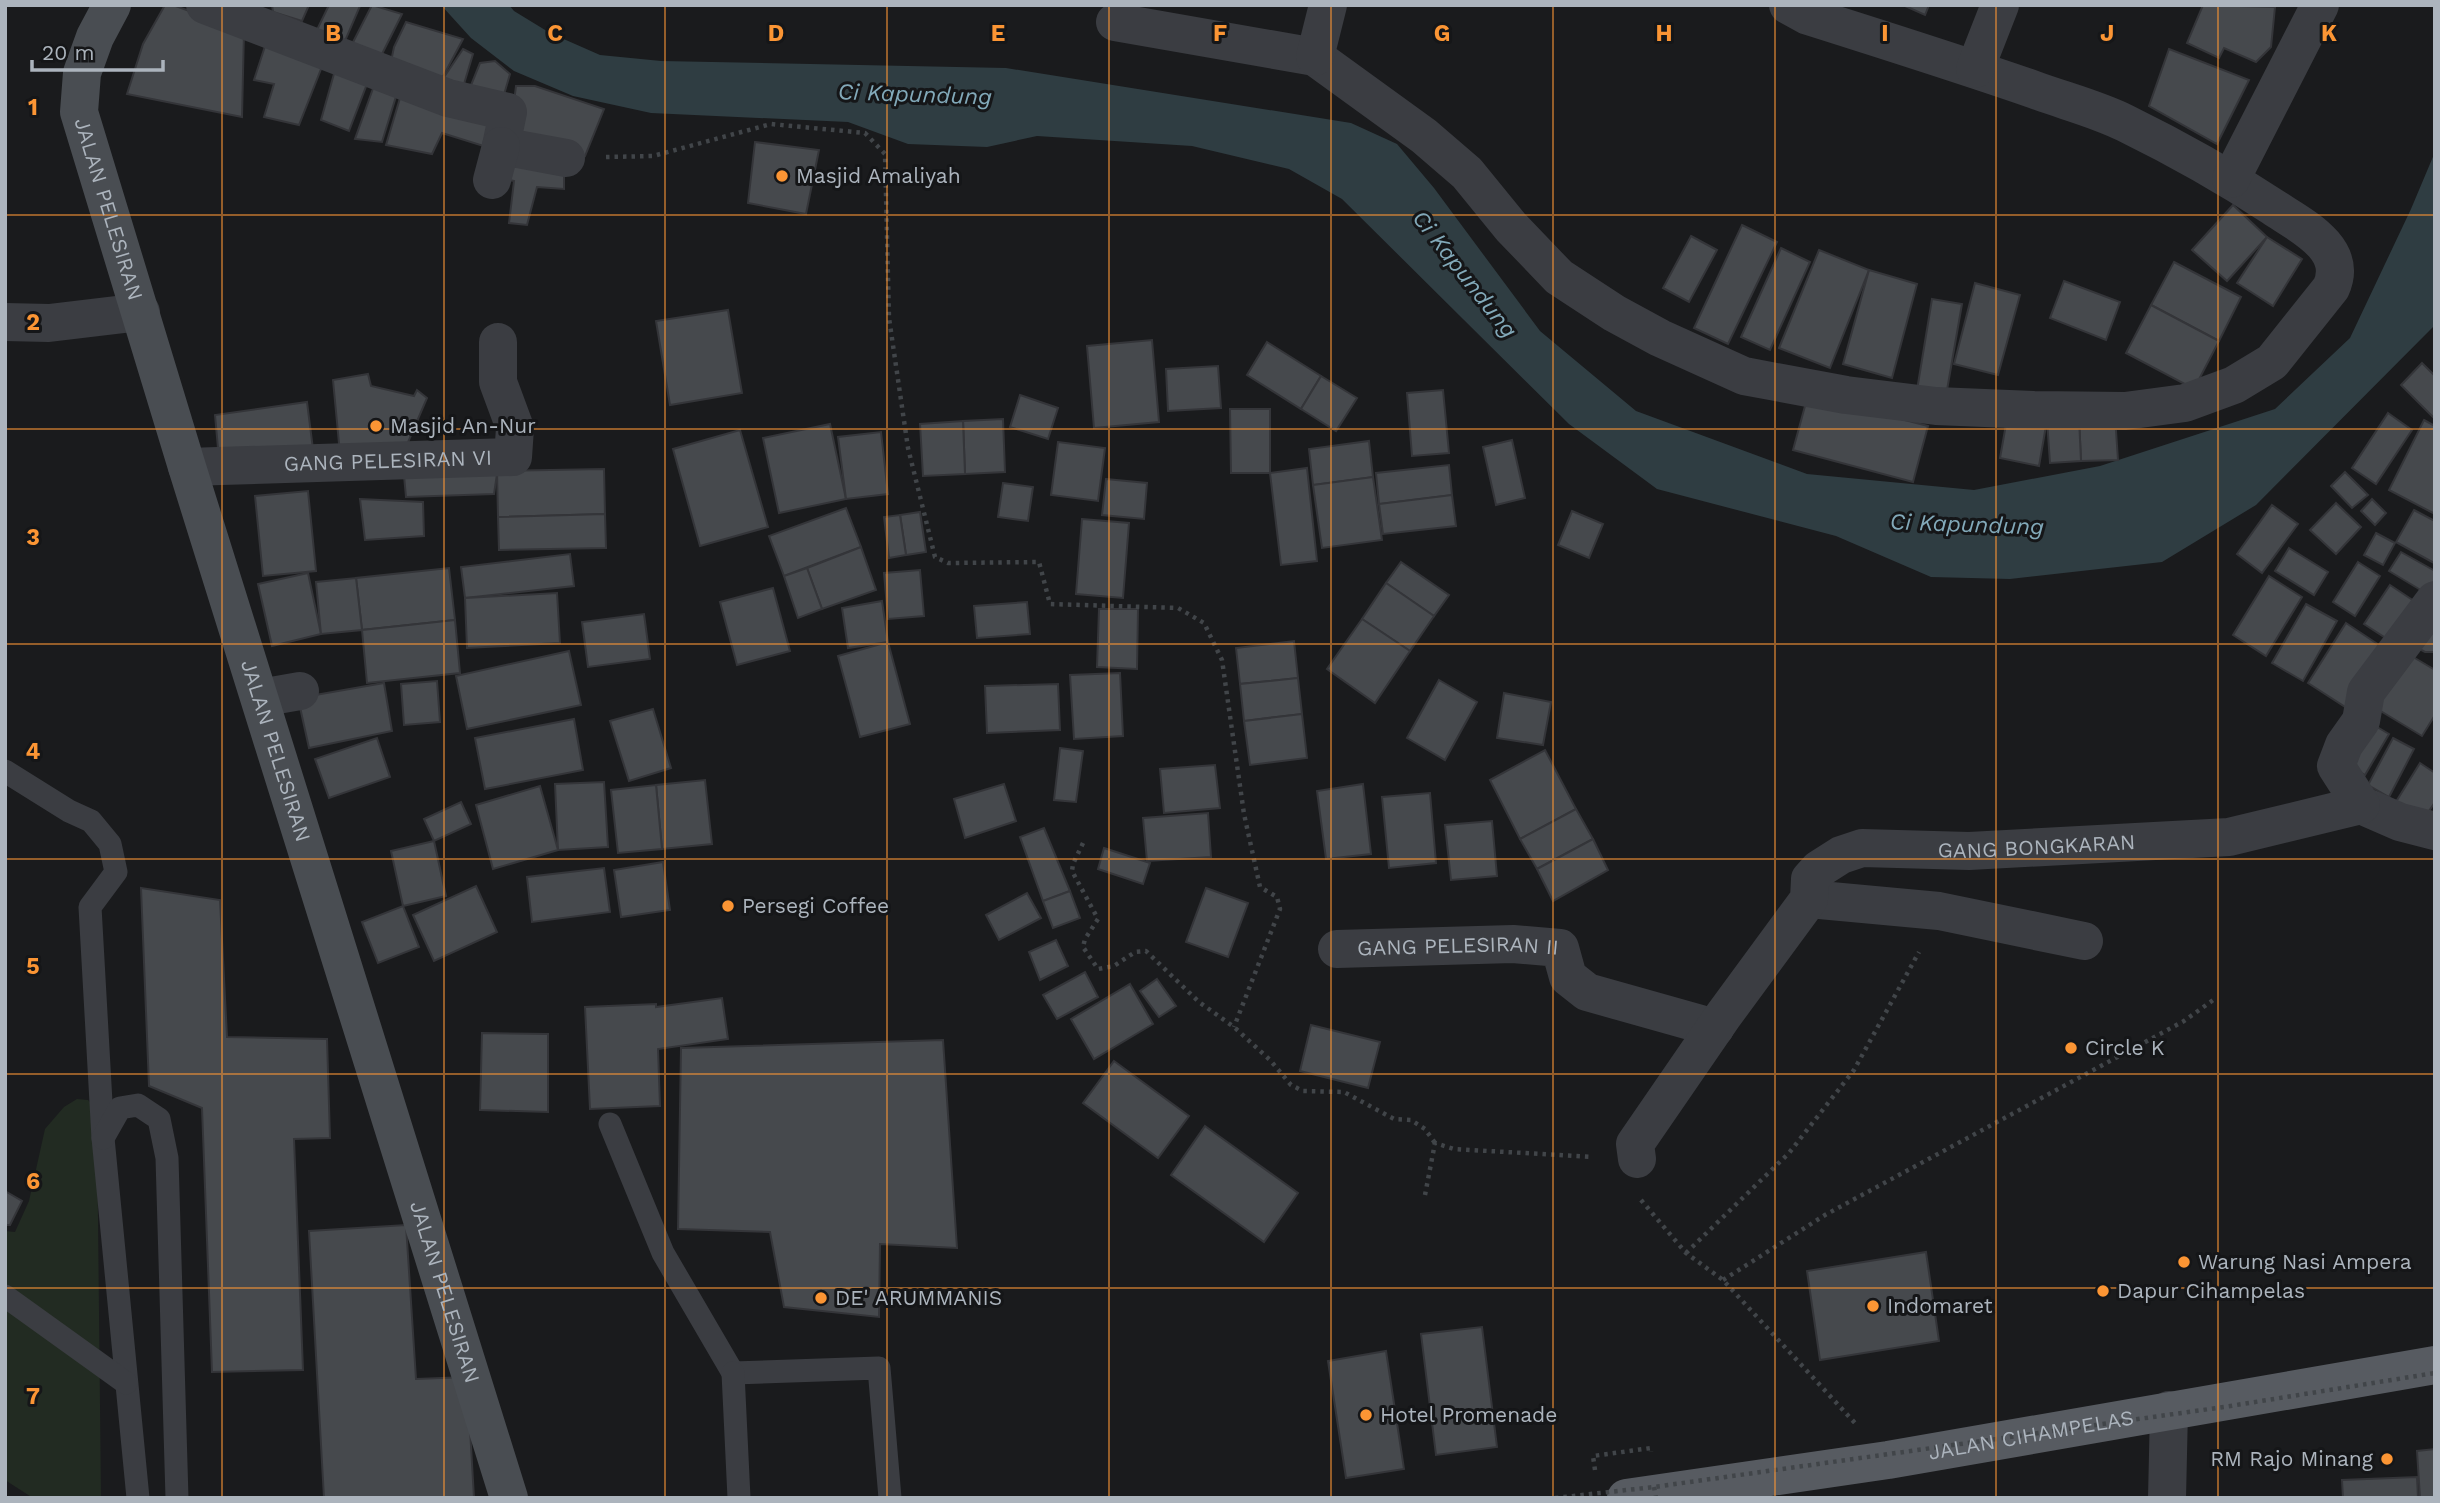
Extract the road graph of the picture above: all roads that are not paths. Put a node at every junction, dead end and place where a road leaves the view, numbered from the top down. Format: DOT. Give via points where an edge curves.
graph roads {
  1 [pos="111,5"];
  2 [pos="205,5"];
  3 [pos="1328,5"];
  4 [pos="1788,5"];
  5 [pos="2000,5"];
  6 [pos="2320,5"];
  7 [pos="1115,22"];
  8 [pos="1315,57"];
  9 [pos="1975,69"];
  10 [pos="566,158"];
  11 [pos="2231,179"];
  12 [pos="141,312"];
  13 [pos="5,322"];
  14 [pos="498,342"];
  15 [pos="187,467"];
  16 [pos="2435,600"];
  17 [pos="300,691"];
  18 [pos="260,698"];
  19 [pos="5,771"];
  20 [pos="2361,805"];
  21 [pos="2435,831"];
  22 [pos="1809,898"];
  23 [pos="2084,941"];
  24 [pos="1337,949"];
  25 [pos="1715,1028"];
  26 [pos="610,1124"];
  27 [pos="103,1138"];
  28 [pos="1637,1159"];
  29 [pos="5,1296"];
  30 [pos="2435,1365"];
  31 [pos="733,1373"];
  32 [pos="126,1383"];
  33 [pos="2169,1409"];
  34 [pos="1640,1493"];
  35 [pos="138,1498"];
  36 [pos="177,1498"];
  37 [pos="509,1498"];
  38 [pos="739,1498"];
  39 [pos="891,1498"];
  40 [pos="2167,1498"];
  1 -- 12 [label="street, JALAN PELESIRAN" via="82,73 79,112"];
  2 -- 10 [label="street" via="448,97 508,112 497,163"];
  3 -- 8 [label="street"];
  4 -- 9 [label="street" via="1808,16"];
  5 -- 9 [label="street"];
  6 -- 11 [label="street"];
  7 -- 8 [label="street"];
  8 -- 11 [label="street" via="1424,136 1467,173 1510,227 1559,277 1614,313 1744,376 1846,395 1936,405 2125,411 2185,403 2234,385 2272,362 2336,277 2330,252 2319,238"];
  9 -- 11 [label="street" via="2123,122"];
  12 -- 13 [label="street" via="49,323"];
  12 -- 15 [label="street, JALAN PELESIRAN"];
  14 -- 15 [label="street, GANG PELESIRAN VI" via="498,382 515,428 513,457"];
  15 -- 18 [label="street, JALAN PELESIRAN"];
  16 -- 20 [label="street" via="2366,692 2361,721 2336,766"];
  17 -- 18 [label="street"];
  18 -- 37 [label="street, JALAN PELESIRAN"];
  19 -- 27 [label="lane" via="91,821 110,844 116,872 90,908"];
  20 -- 21 [label="street"];
  20 -- 22 [label="street, GANG BONGKARAN" via="2228,837 1981,851 1862,848 1819,869 1810,879"];
  22 -- 23 [label="street" via="1939,911"];
  22 -- 25 [label="street, GANG BONGKARAN"];
  24 -- 25 [label="street, GANG PELESIRAN II" via="1513,944 1560,948 1568,977 1587,992"];
  25 -- 28 [label="street, GANG BONGKARAN" via="1635,1144"];
  26 -- 31 [label="lane" via="663,1253"];
  27 -- 32 [label="lane"];
  27 -- 36 [label="lane" via="120,1108 138,1104 159,1119 167,1158"];
  29 -- 32 [label="lane"];
  30 -- 33 [label="main road, JALAN CIHAMPELAS"];
  31 -- 38 [label="lane"];
  31 -- 39 [label="lane" via="878,1368"];
  32 -- 35 [label="lane"];
  33 -- 34 [label="main road, JALAN CIHAMPELAS" via="1877,1448"];
  33 -- 40 [label="street"];
}
